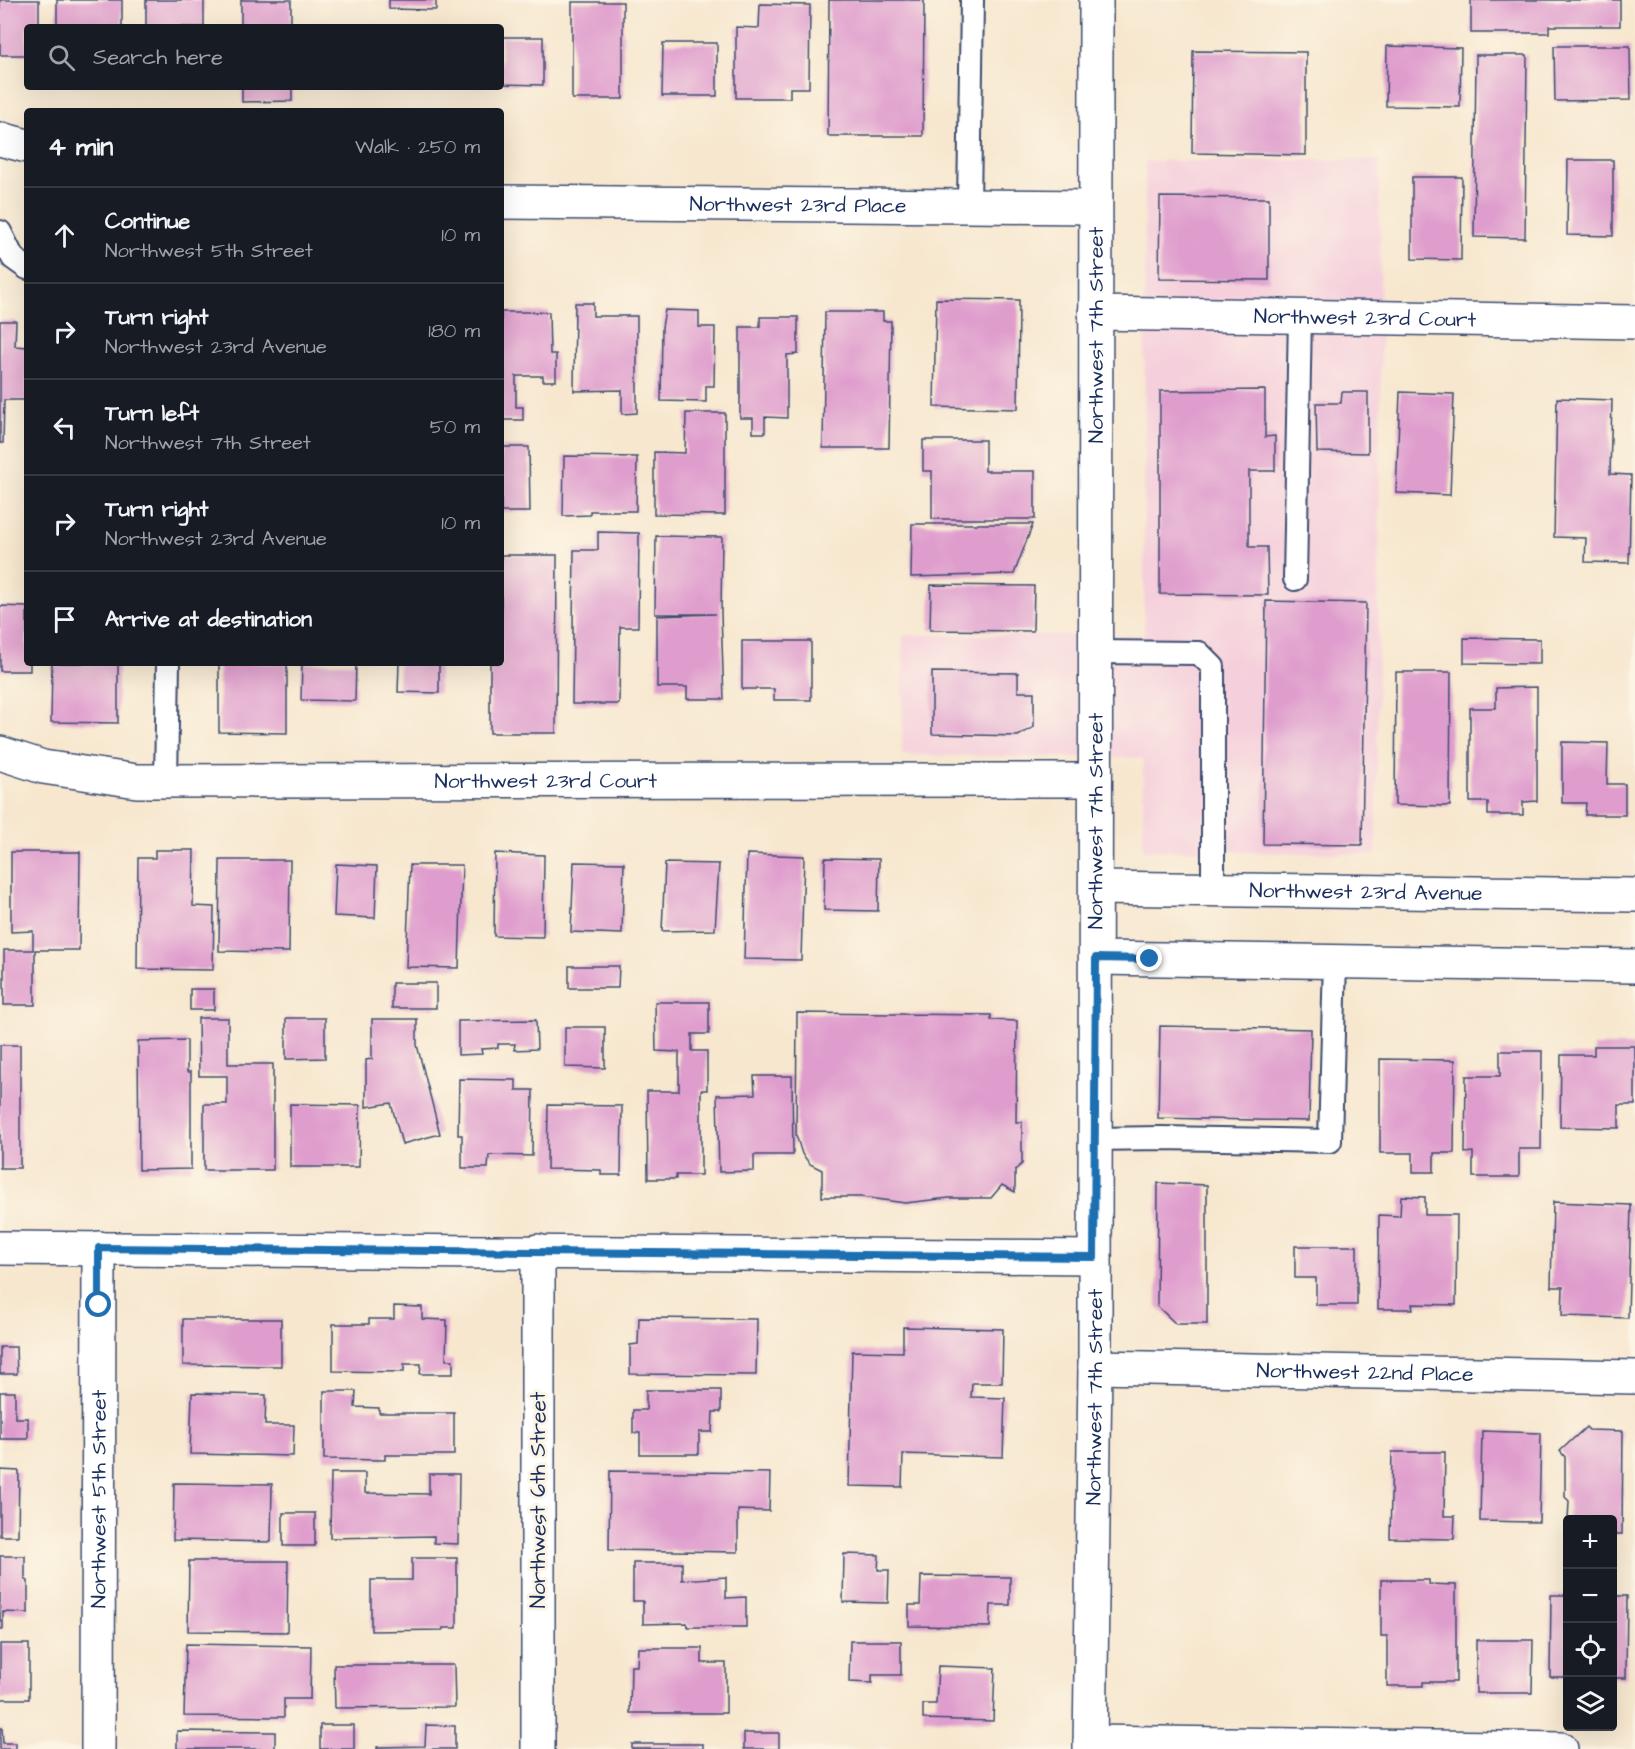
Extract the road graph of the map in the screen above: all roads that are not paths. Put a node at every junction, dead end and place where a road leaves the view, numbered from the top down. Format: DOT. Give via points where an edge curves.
graph roads {
  1 [pos="972,0"];
  2 [pos="1096,0"];
  3 [pos="0,139"];
  4 [pos="24,145"];
  5 [pos="504,202"];
  6 [pos="969,206"];
  7 [pos="1095,207"];
  8 [pos="0,232"];
  9 [pos="24,266"];
  10 [pos="1095,313"];
  11 [pos="1300,316"];
  12 [pos="1635,322"];
  13 [pos="1295,579"];
  14 [pos="1094,652"];
  15 [pos="168,666"];
  16 [pos="0,753"];
  17 [pos="1095,780"];
  18 [pos="166,781"];
  19 [pos="1096,888"];
  20 [pos="1213,890"];
  21 [pos="1635,895"];
  22 [pos="1096,958"];
  23 [pos="1335,962"];
  24 [pos="1635,966"];
  25 [pos="1095,1139"];
  26 [pos="0,1248"];
  27 [pos="99,1248"];
  28 [pos="538,1251"];
  29 [pos="1094,1257"];
  30 [pos="1095,1367"];
  31 [pos="1635,1377"];
  32 [pos="1090,1745"];
  33 [pos="98,1749"];
  34 [pos="538,1749"];
  35 [pos="1561,1749"];
  1 -- 6 [label="lane"];
  2 -- 7 [label="street, Northwest 7th Street"];
  3 -- 4 [label="street"];
  5 -- 6 [label="street, Northwest 23rd Place"];
  6 -- 7 [label="street, Northwest 23rd Place"];
  7 -- 10 [label="street, Northwest 7th Street"];
  8 -- 9 [label="lane" via="14,258"];
  10 -- 11 [label="street, Northwest 23rd Court"];
  10 -- 14 [label="street, Northwest 7th Street"];
  11 -- 12 [label="street, Northwest 23rd Court"];
  11 -- 13 [label="lane"];
  14 -- 17 [label="street, Northwest 7th Street"];
  14 -- 20 [label="lane" via="1199,653 1213,667"];
  15 -- 18 [label="lane"];
  16 -- 18 [label="street, Northwest 23rd Court" via="43,767 137,781"];
  17 -- 18 [label="street, Northwest 23rd Court"];
  17 -- 19 [label="street, Northwest 7th Street"];
  19 -- 20 [label="street, Northwest 23rd Avenue"];
  19 -- 22 [label="street, Northwest 7th Street"];
  20 -- 21 [label="street, Northwest 23rd Avenue"];
  22 -- 23 [label="street"];
  22 -- 25 [label="street, Northwest 7th Street"];
  23 -- 24 [label="street"];
  23 -- 25 [label="lane" via="1330,1141"];
  25 -- 29 [label="street, Northwest 7th Street"];
  26 -- 27 [label="street"];
  27 -- 28 [label="street"];
  27 -- 33 [label="street, Northwest 5th Street"];
  28 -- 29 [label="street"];
  28 -- 34 [label="street, Northwest 6th Street"];
  29 -- 30 [label="street, Northwest 7th Street"];
  30 -- 31 [label="street, Northwest 22nd Place"];
  30 -- 32 [label="street, Northwest 7th Street"];
  32 -- 35 [label="street"];
}
